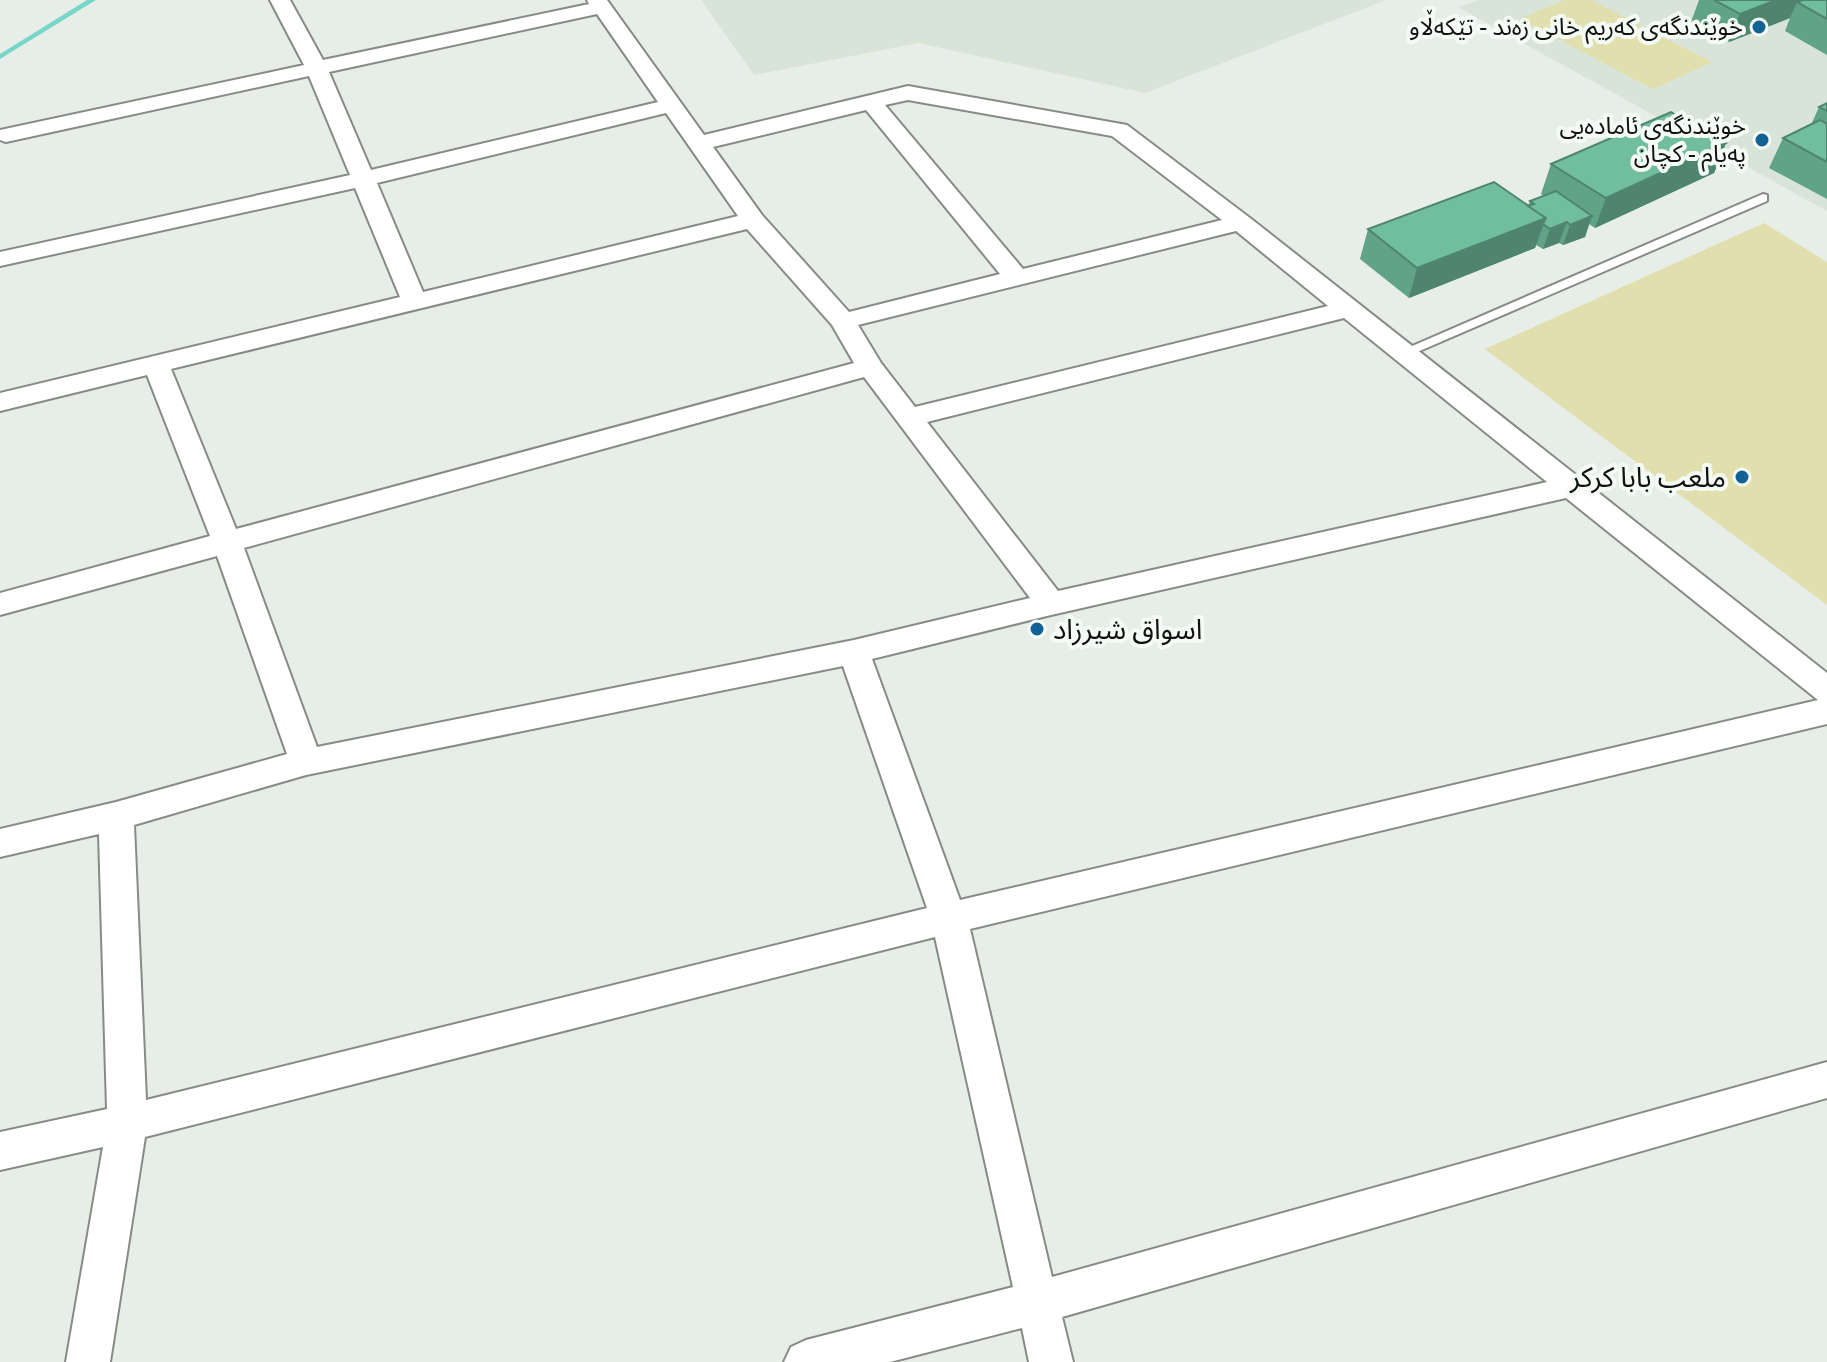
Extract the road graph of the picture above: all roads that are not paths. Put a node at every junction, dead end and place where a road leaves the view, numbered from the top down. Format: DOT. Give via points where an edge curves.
graph roads {
  1 [pos="280,0"];
  2 [pos="600,4"];
  3 [pos="318,71"];
  4 [pos="871,102"];
  5 [pos="672,105"];
  6 [pos="6,135"];
  7 [pos="701,143"];
  8 [pos="364,179"];
  9 [pos="1763,198"];
  10 [pos="753,220"];
  11 [pos="1241,223"];
  12 [pos="0,259"];
  13 [pos="1015,276"];
  14 [pos="415,302"];
  15 [pos="1348,309"];
  16 [pos="843,321"];
  17 [pos="1403,353"];
  18 [pos="156,364"];
  19 [pos="870,367"];
  20 [pos="0,402"];
  21 [pos="910,417"];
  22 [pos="1571,487"];
  23 [pos="227,543"];
  24 [pos="0,604"];
  25 [pos="1051,604"];
  26 [pos="854,652"];
  27 [pos="1827,691"];
  28 [pos="1827,711"];
  29 [pos="306,762"];
  30 [pos="116,816"];
  31 [pos="0,843"];
  32 [pos="949,918"];
  33 [pos="1827,1080"];
  34 [pos="127,1123"];
  35 [pos="0,1151"];
  36 [pos="1039,1302"];
  37 [pos="88,1362"];
  38 [pos="806,1362"];
  39 [pos="1051,1362"];
  1 -- 3 [label="street"];
  2 -- 3 [label="street"];
  2 -- 5 [label="street"];
  3 -- 6 [label="street"];
  3 -- 8 [label="street"];
  4 -- 7 [label="street"];
  4 -- 11 [label="street" via="908,93 1119,130"];
  4 -- 13 [label="street"];
  5 -- 7 [label="street"];
  5 -- 8 [label="street"];
  7 -- 10 [label="street"];
  8 -- 12 [label="street"];
  8 -- 14 [label="street"];
  9 -- 17 [label="lane"];
  10 -- 14 [label="street"];
  10 -- 16 [label="street"];
  11 -- 13 [label="street"];
  11 -- 15 [label="street"];
  13 -- 16 [label="street"];
  14 -- 18 [label="street"];
  15 -- 17 [label="street"];
  15 -- 21 [label="street"];
  16 -- 19 [label="street"];
  17 -- 22 [label="street"];
  18 -- 20 [label="street"];
  18 -- 23 [label="street"];
  19 -- 21 [label="street"];
  19 -- 23 [label="street"];
  21 -- 25 [label="street"];
  22 -- 25 [label="street"];
  22 -- 27 [label="street"];
  23 -- 24 [label="street"];
  23 -- 29 [label="street"];
  25 -- 26 [label="street"];
  26 -- 29 [label="street"];
  26 -- 32 [label="street"];
  28 -- 32 [label="street"];
  29 -- 30 [label="street"];
  30 -- 31 [label="street"];
  30 -- 34 [label="street"];
  32 -- 34 [label="street"];
  32 -- 36 [label="street"];
  33 -- 36 [label="street"];
  34 -- 35 [label="street"];
  34 -- 37 [label="street"];
  36 -- 38 [label="street"];
  36 -- 39 [label="street"];
}
